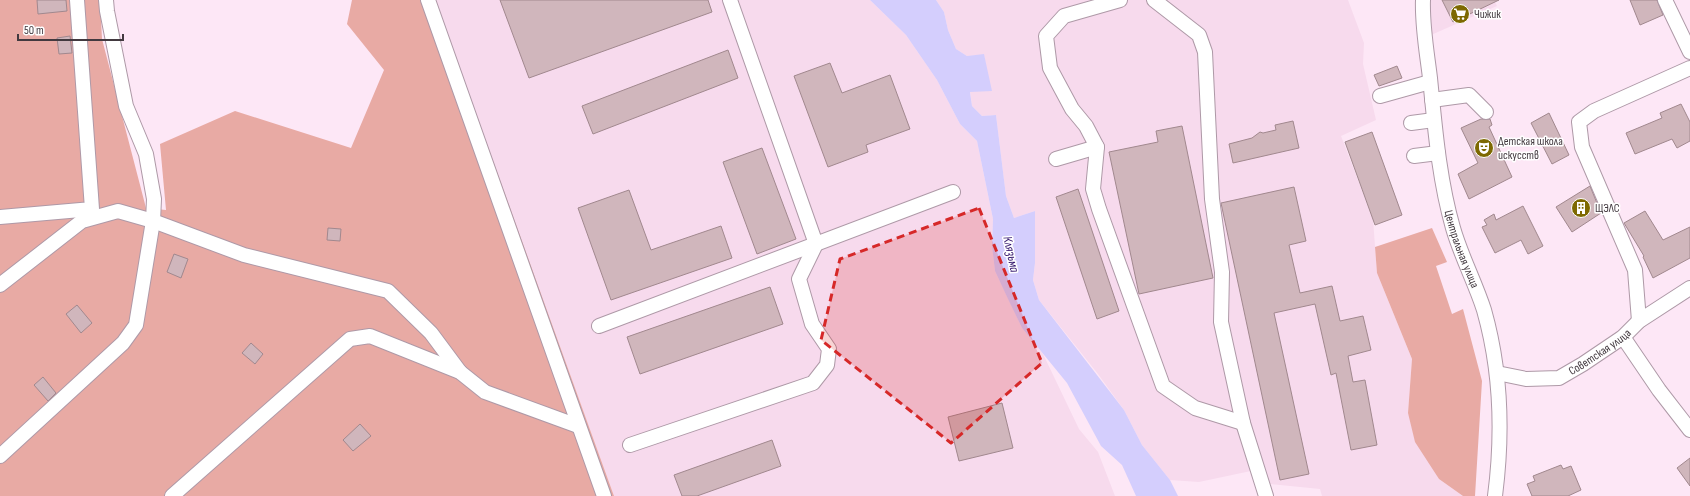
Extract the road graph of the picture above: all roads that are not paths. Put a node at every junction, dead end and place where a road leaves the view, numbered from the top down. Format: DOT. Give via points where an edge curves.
graph roads {
  1 [pos="77,0"];
  2 [pos="106,0"];
  3 [pos="428,0"];
  4 [pos="730,0"];
  5 [pos="1120,0"];
  6 [pos="1154,0"];
  7 [pos="1423,0"];
  8 [pos="1665,0"];
  9 [pos="1690,52"];
  10 [pos="1690,68"];
  11 [pos="1430,82"];
  12 [pos="1380,96"];
  13 [pos="1432,100"];
  14 [pos="1486,112"];
  15 [pos="1434,120"];
  16 [pos="1411,123"];
  17 [pos="1097,147"];
  18 [pos="1438,153"];
  19 [pos="1414,156"];
  20 [pos="1056,159"];
  21 [pos="953,192"];
  22 [pos="81,216"];
  23 [pos="0,218"];
  24 [pos="153,221"];
  25 [pos="816,244"];
  26 [pos="0,285"];
  27 [pos="1690,288"];
  28 [pos="1639,321"];
  29 [pos="599,326"];
  30 [pos="1623,337"];
  31 [pos="460,372"];
  32 [pos="1497,373"];
  33 [pos="1243,423"];
  34 [pos="578,426"];
  35 [pos="1690,430"];
  36 [pos="630,445"];
  37 [pos="0,456"];
  38 [pos="181,494"];
  39 [pos="604,496"];
  40 [pos="1266,496"];
  41 [pos="1495,496"];
  1 -- 22 [label="street" via="92,209"];
  2 -- 24 [label="street" via="126,106 146,154 154,198"];
  3 -- 34 [label="street"];
  4 -- 25 [label="street"];
  5 -- 17 [label="street" via="1064,16 1046,36 1050,68 1072,109 1086,126"];
  6 -- 33 [label="street" via="1199,35 1205,52 1212,199 1222,272 1221,322"];
  7 -- 11 [label="street, Центральная улица"];
  8 -- 9 [label="street"];
  10 -- 28 [label="street" via="1594,111 1579,122 1582,147 1635,270"];
  11 -- 12 [label="street"];
  11 -- 13 [label="street, Центральная улица"];
  13 -- 14 [label="street" via="1469,95"];
  13 -- 15 [label="street, Центральная улица"];
  15 -- 16 [label="street"];
  15 -- 18 [label="street, Центральная улица"];
  17 -- 20 [label="street"];
  17 -- 33 [label="street" via="1093,189 1163,386 1196,408"];
  18 -- 19 [label="street"];
  18 -- 32 [label="street, Центральная улица" via="1442,184 1453,228 1483,309"];
  21 -- 25 [label="street"];
  22 -- 23 [label="street"];
  22 -- 24 [label="street" via="118,211"];
  22 -- 26 [label="street"];
  24 -- 31 [label="street" via="244,255 388,291 431,333"];
  24 -- 37 [label="street" via="136,325 123,343"];
  25 -- 29 [label="street"];
  25 -- 36 [label="street" via="799,279 812,324 829,349 827,365 813,383"];
  27 -- 28 [label="street, Советская улица"];
  28 -- 30 [label="street, Советская улица"];
  30 -- 32 [label="street, Советская улица" via="1559,378 1526,379"];
  30 -- 35 [label="street"];
  31 -- 34 [label="street" via="485,392"];
  31 -- 38 [label="street" via="370,336 350,339"];
  32 -- 41 [label="street, Центральная улица" via="1499,428"];
  33 -- 40 [label="street"];
  34 -- 39 [label="street"];
}
